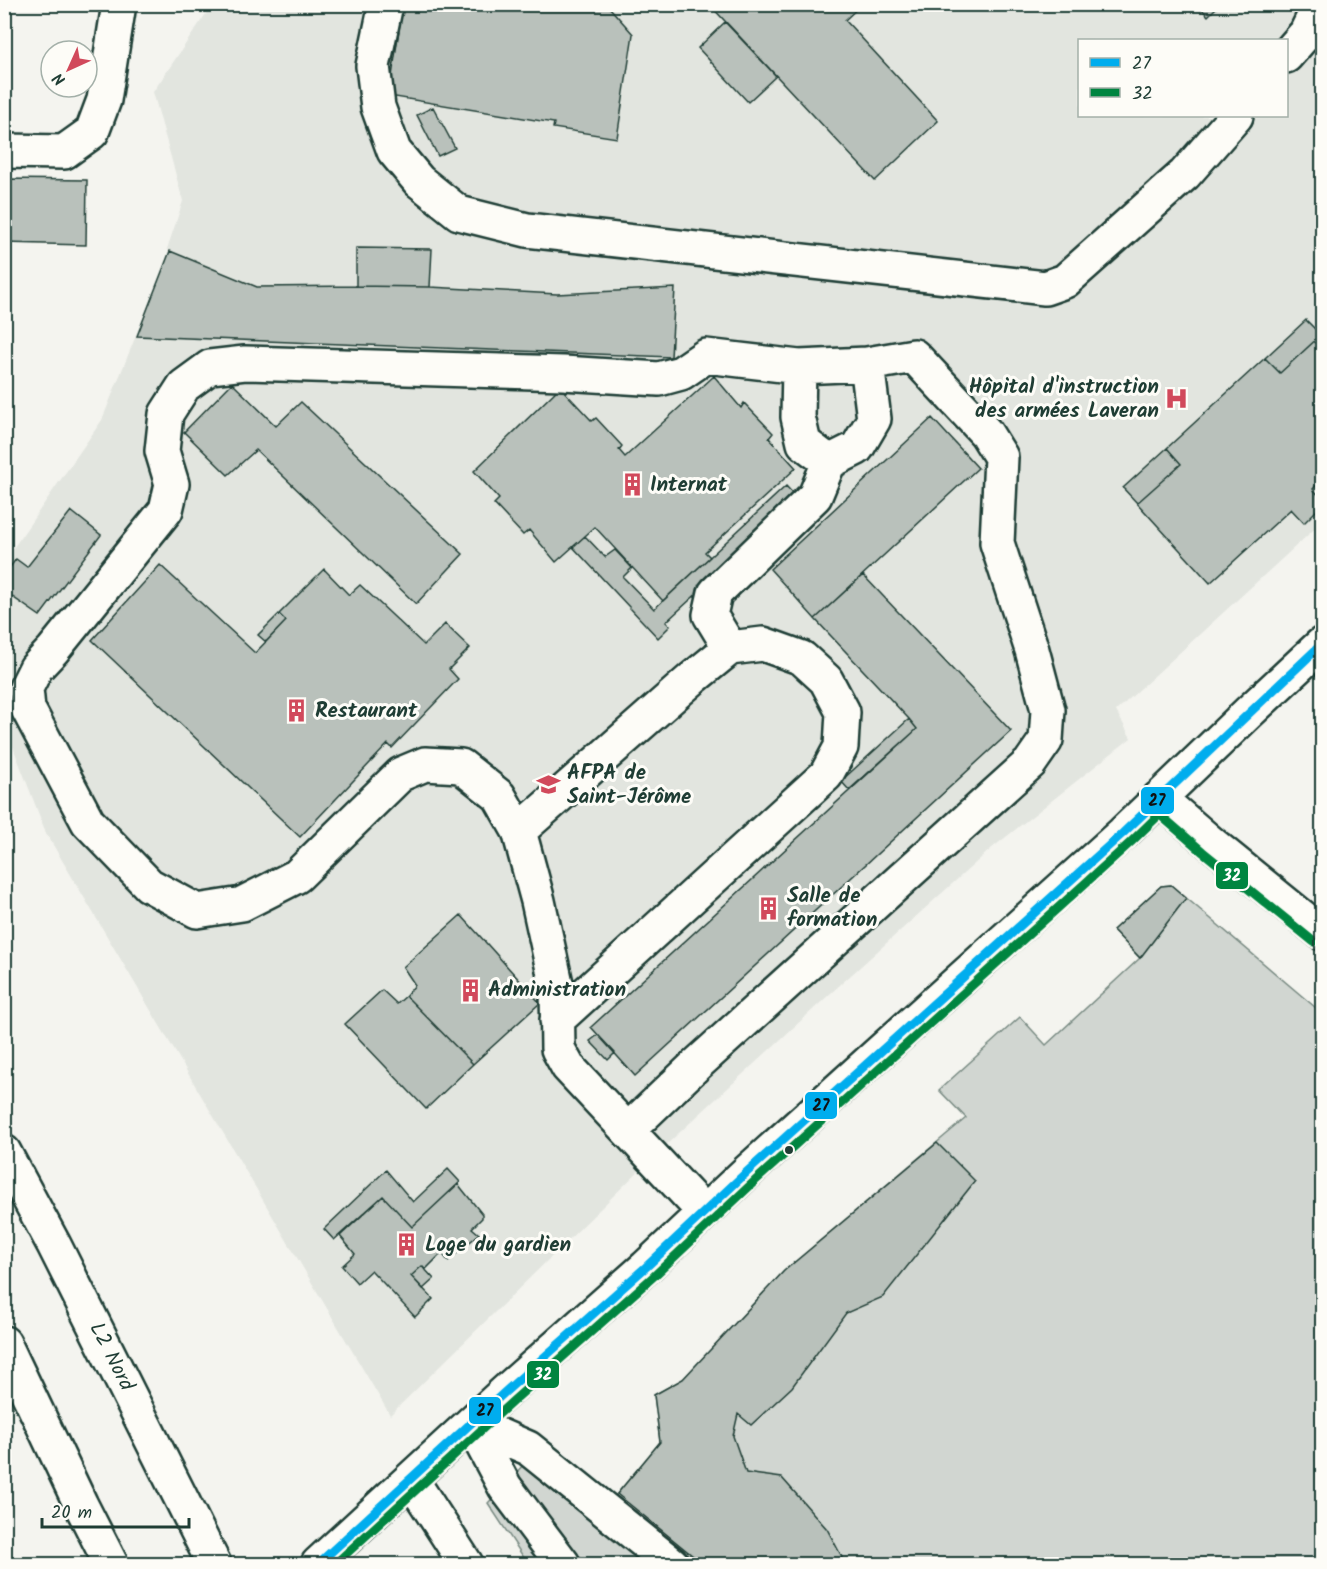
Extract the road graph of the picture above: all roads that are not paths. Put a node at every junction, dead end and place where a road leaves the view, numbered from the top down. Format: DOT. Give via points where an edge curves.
graph roads {
  1 [pos="119,4"];
  2 [pos="386,4"];
  3 [pos="1320,4"];
  4 [pos="1305,39"];
  5 [pos="1235,117"];
  6 [pos="4,151"];
  7 [pos="867,364"];
  8 [pos="799,367"];
  9 [pos="829,462"];
  10 [pos="1323,644"];
  11 [pos="730,648"];
  12 [pos="1159,798"];
  13 [pos="519,831"];
  14 [pos="1323,933"];
  15 [pos="557,1020"];
  16 [pos="628,1130"];
  17 [pos="4,1152"];
  18 [pos="704,1212"];
  19 [pos="4,1343"];
  20 [pos="471,1423"];
  21 [pos="411,1479"];
  22 [pos="81,1505"];
  23 [pos="323,1560"];
  24 [pos="103,1564"];
  25 [pos="111,1564"];
  26 [pos="214,1564"];
  27 [pos="466,1564"];
  28 [pos="563,1564"];
  29 [pos="672,1564"];
  1 -- 6 [label="main road" via="104,100 92,132 64,152"];
  2 -- 5 [label="main road" via="373,66 378,107 394,151 419,181 459,213 527,230 1045,288 1065,281 1185,174"];
  3 -- 4 [label="main road"];
  7 -- 8 [label="main road"];
  7 -- 9 [label="main road" via="874,419 857,448"];
  7 -- 16 [label="main road" via="914,356 986,433 1001,457 997,543 1048,710 1046,740 1030,763"];
  8 -- 9 [label="main road" via="798,417 804,443"];
  8 -- 13 [label="main road" via="705,356 681,373 659,379 245,363 210,367 184,386 166,414 162,451 172,484 166,510 36,668 26,688 28,709 88,822 149,885 197,911 242,904 297,876 401,774 425,764 461,766 499,796"];
  9 -- 11 [label="main road" via="815,496 715,593 710,615"];
  10 -- 12 [label="main road"];
  11 -- 13 [label="main road"];
  11 -- 15 [label="main road" via="764,644 802,658 826,680 843,712 841,747 826,775"];
  12 -- 14 [label="main road"];
  12 -- 18 [label="main road"];
  13 -- 15 [label="main road" via="557,988"];
  15 -- 16 [label="main road" via="558,1049 568,1067"];
  16 -- 18 [label="main road"];
  17 -- 26 [label="main road, L2 Nord"];
  18 -- 20 [label="main road"];
  19 -- 22 [label="main road"];
  20 -- 21 [label="main road"];
  20 -- 28 [label="main road" via="505,1487"];
  20 -- 29 [label="main road" via="528,1448"];
  21 -- 23 [label="main road"];
  21 -- 27 [label="main road"];
  22 -- 24 [label="main road"];
  22 -- 25 [label="main road"];
}
